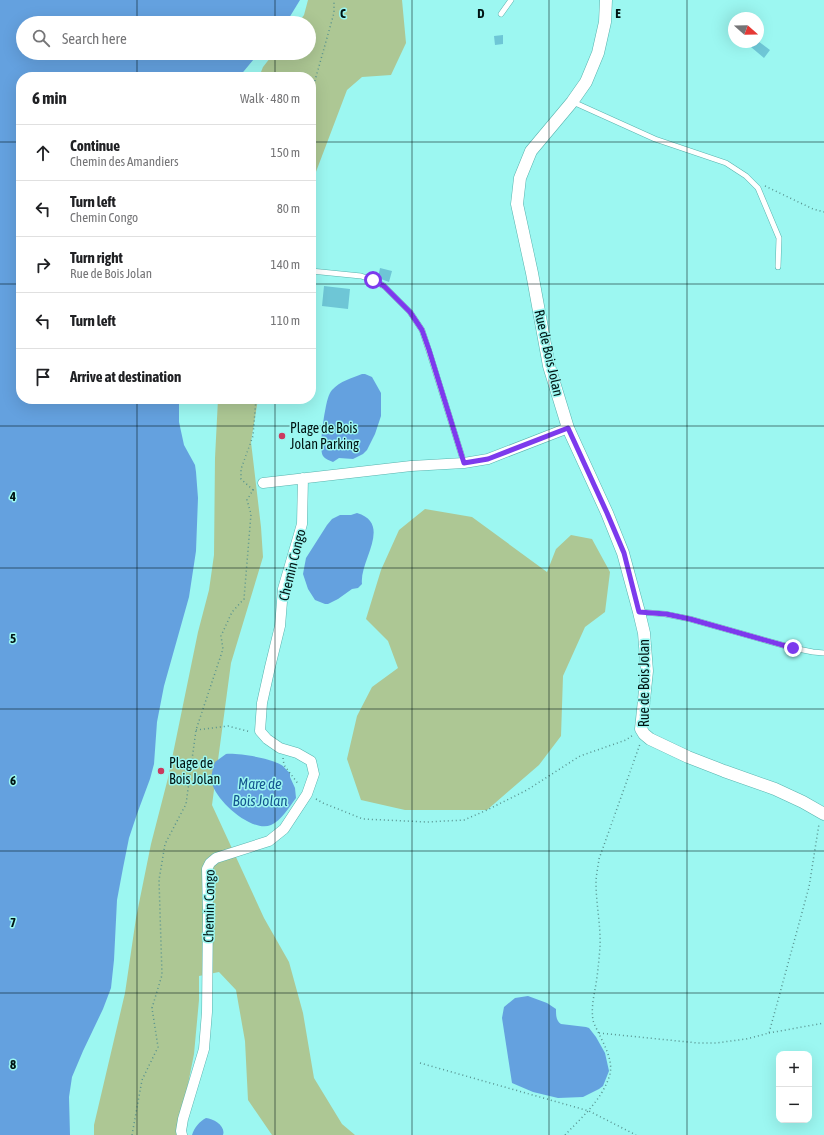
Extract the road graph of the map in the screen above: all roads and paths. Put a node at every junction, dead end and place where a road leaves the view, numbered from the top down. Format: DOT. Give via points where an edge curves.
graph roads {
  1 [pos="334,0"];
  2 [pos="511,0"];
  3 [pos="606,0"];
  4 [pos="502,14"];
  5 [pos="316,77"];
  6 [pos="572,102"];
  7 [pos="766,186"];
  8 [pos="824,212"];
  9 [pos="778,267"];
  10 [pos="316,272"];
  11 [pos="256,404"];
  12 [pos="568,428"];
  13 [pos="464,463"];
  14 [pos="303,478"];
  15 [pos="263,483"];
  16 [pos="639,612"];
  17 [pos="824,653"];
  18 [pos="196,730"];
  19 [pos="260,731"];
  20 [pos="642,732"];
  21 [pos="280,748"];
  22 [pos="307,794"];
  23 [pos="822,813"];
  24 [pos="824,1023"];
  25 [pos="599,1033"];
  26 [pos="769,1033"];
  27 [pos="420,1063"];
  28 [pos="589,1111"];
  29 [pos="132,1135"];
  30 [pos="182,1135"];
  31 [pos="565,1135"];
  32 [pos="636,1135"];
  1 -- 5 [label="path" via="334,13"];
  2 -- 4 [label="lane"];
  3 -- 6 [label="street, Rue de Bois Jolan" via="605,22 598,53 586,82"];
  6 -- 9 [label="lane" via="654,139 726,163 746,176 758,188 779,238"];
  6 -- 12 [label="street, Rue de Bois Jolan" via="531,151 520,178 517,204 549,366"];
  7 -- 8 [label="path"];
  10 -- 13 [label="lane" via="360,276 373,280 384,286 410,312 422,330"];
  11 -- 18 [label="path" via="253,436 241,479 253,490 247,500 251,514 244,599 232,612 221,636 223,649"];
  12 -- 13 [label="street" via="488,459"];
  12 -- 16 [label="street, Rue de Bois Jolan" via="624,553"];
  13 -- 14 [label="street"];
  14 -- 15 [label="street"];
  14 -- 19 [label="street, Chemin Congo" via="302,524 283,590 280,626 262,703"];
  16 -- 17 [label="lane" via="690,619 793,648"];
  16 -- 20 [label="street, Rue de Bois Jolan" via="644,633 646,671"];
  18 -- 19 [label="path" via="228,726 251,732"];
  18 -- 29 [label="path" via="186,804 165,844 159,880 162,975 152,1008 158,1047 142,1080"];
  19 -- 21 [label="street, Chemin Congo"];
  20 -- 22 [label="path" via="580,756 527,790 464,820 427,822 363,819"];
  20 -- 23 [label="street, Rue de Bois Jolan" via="650,739 688,757 775,789"];
  20 -- 25 [label="path" via="597,869 600,946 592,1006 593,1021"];
  21 -- 22 [label="path" via="284,764"];
  21 -- 22 [label="street, Chemin Congo" via="311,761 314,774"];
  22 -- 30 [label="street, Chemin Congo" via="284,829 269,841 216,858 207,869 207,1012 204,1049 183,1119"];
  23 -- 26 [label="path" via="809,887"];
  24 -- 26 [label="path"];
  25 -- 26 [label="path" via="716,1043 746,1040"];
  25 -- 28 [label="path" via="609,1057 610,1073"];
  27 -- 28 [label="path"];
  28 -- 31 [label="path"];
  28 -- 32 [label="path"];
}
